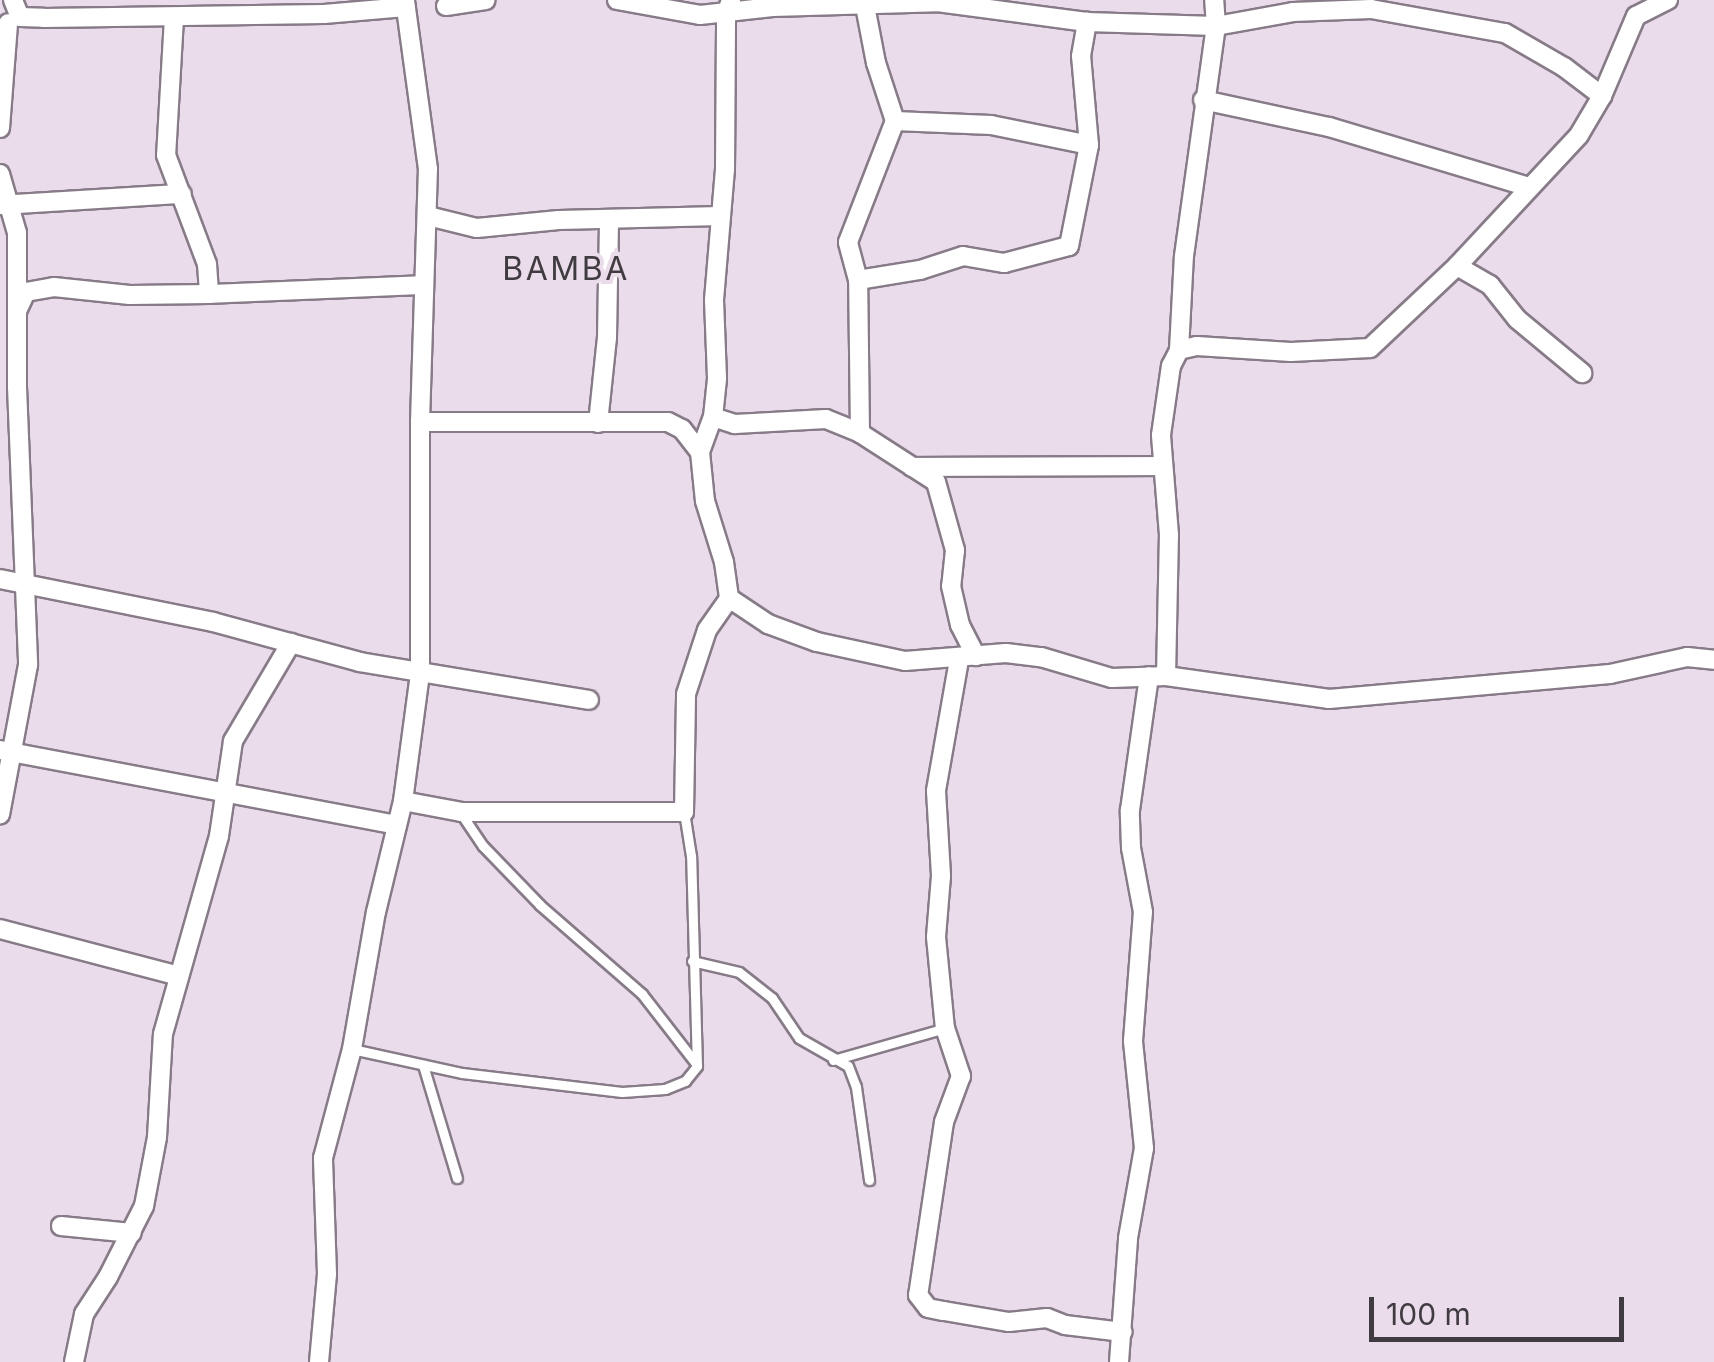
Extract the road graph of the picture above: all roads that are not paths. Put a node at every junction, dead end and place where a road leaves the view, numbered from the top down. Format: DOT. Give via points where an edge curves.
graph roads {
  1 [pos="486,0"];
  2 [pos="617,0"];
  3 [pos="1214,0"];
  4 [pos="1668,0"];
  5 [pos="405,4"];
  6 [pos="446,6"];
  7 [pos="865,6"];
  8 [pos="319,7"];
  9 [pos="728,7"];
  10 [pos="1635,8"];
  11 [pos="10,16"];
  12 [pos="174,18"];
  13 [pos="1088,22"];
  14 [pos="1216,26"];
  15 [pos="1602,96"];
  16 [pos="1203,100"];
  17 [pos="895,121"];
  18 [pos="0,128"];
  19 [pos="1089,145"];
  20 [pos="0,174"];
  21 [pos="1530,187"];
  22 [pos="182,194"];
  23 [pos="4,205"];
  24 [pos="428,216"];
  25 [pos="720,216"];
  26 [pos="609,218"];
  27 [pos="1457,266"];
  28 [pos="858,280"];
  29 [pos="424,285"];
  30 [pos="209,294"];
  31 [pos="16,314"];
  32 [pos="1179,350"];
  33 [pos="1582,373"];
  34 [pos="8,390"];
  35 [pos="713,417"];
  36 [pos="420,422"];
  37 [pos="598,423"];
  38 [pos="860,433"];
  39 [pos="700,452"];
  40 [pos="1162,466"];
  41 [pos="911,467"];
  42 [pos="0,578"];
  43 [pos="27,586"];
  44 [pos="729,598"];
  45 [pos="291,644"];
  46 [pos="968,658"];
  47 [pos="1714,660"];
  48 [pos="420,674"];
  49 [pos="1158,676"];
  50 [pos="589,700"];
  51 [pos="7,750"];
  52 [pos="228,796"];
  53 [pos="403,801"];
  54 [pos="461,812"];
  55 [pos="684,812"];
  56 [pos="0,814"];
  57 [pos="397,824"];
  58 [pos="0,928"];
  59 [pos="692,961"];
  60 [pos="179,976"];
  61 [pos="945,1028"];
  62 [pos="352,1049"];
  63 [pos="834,1060"];
  64 [pos="423,1064"];
  65 [pos="698,1066"];
  66 [pos="457,1178"];
  67 [pos="869,1180"];
  68 [pos="61,1226"];
  69 [pos="132,1233"];
  70 [pos="1123,1332"];
  71 [pos="74,1362"];
  72 [pos="319,1362"];
  73 [pos="1119,1362"];
  1 -- 6 [label="street"];
  2 -- 9 [label="street" via="700,16"];
  3 -- 14 [label="street"];
  4 -- 10 [label="street"];
  5 -- 8 [label="street"];
  5 -- 24 [label="street" via="428,169"];
  7 -- 9 [label="street"];
  7 -- 13 [label="street" via="937,2"];
  7 -- 17 [label="street"];
  8 -- 12 [label="street"];
  9 -- 25 [label="street"];
  10 -- 15 [label="street"];
  11 -- 12 [label="street"];
  11 -- 18 [label="street"];
  12 -- 22 [label="street" via="166,155"];
  13 -- 14 [label="street"];
  13 -- 19 [label="street" via="1081,56"];
  14 -- 15 [label="street" via="1344,6 1371,9 1504,34"];
  14 -- 16 [label="street"];
  15 -- 21 [label="street" via="1580,134"];
  16 -- 21 [label="street" via="1329,128"];
  16 -- 32 [label="street"];
  17 -- 19 [label="street" via="991,126"];
  17 -- 28 [label="street" via="848,242"];
  19 -- 28 [label="street" via="1069,246 1004,263 964,256"];
  20 -- 23 [label="street"];
  21 -- 27 [label="street"];
  22 -- 23 [label="street"];
  22 -- 30 [label="street"];
  23 -- 31 [label="street" via="17,233"];
  24 -- 26 [label="street" via="476,228"];
  24 -- 29 [label="street"];
  25 -- 26 [label="street"];
  25 -- 35 [label="street"];
  26 -- 37 [label="street"];
  27 -- 32 [label="street" via="1370,348"];
  27 -- 33 [label="street" via="1490,286"];
  28 -- 38 [label="street"];
  29 -- 30 [label="street"];
  29 -- 36 [label="street"];
  30 -- 31 [label="street" via="54,287 26,292"];
  31 -- 34 [label="street"];
  32 -- 40 [label="street" via="1166,400"];
  34 -- 43 [label="street"];
  35 -- 38 [label="street" via="734,424 826,419"];
  35 -- 39 [label="street"];
  36 -- 37 [label="street"];
  36 -- 48 [label="street"];
  37 -- 39 [label="street" via="668,422"];
  38 -- 41 [label="street"];
  39 -- 44 [label="street"];
  40 -- 41 [label="street"];
  40 -- 49 [label="street" via="1168,535"];
  41 -- 46 [label="street" via="936,482 948,516 956,550 951,586"];
  42 -- 43 [label="street"];
  43 -- 45 [label="street"];
  43 -- 51 [label="street" via="28,665"];
  44 -- 46 [label="street" via="768,624 817,642 905,662"];
  44 -- 55 [label="street" via="707,630 686,694"];
  45 -- 48 [label="street"];
  45 -- 52 [label="street" via="233,741"];
  46 -- 49 [label="street" via="1041,657 1112,678"];
  46 -- 61 [label="street" via="936,791 942,876 936,938"];
  47 -- 49 [label="street" via="1687,657 1610,674 1329,699"];
  48 -- 50 [label="street"];
  48 -- 53 [label="street"];
  49 -- 70 [label="street" via="1130,810 1143,912 1133,1041 1144,1148 1128,1238"];
  51 -- 52 [label="street"];
  51 -- 56 [label="street"];
  52 -- 57 [label="street"];
  52 -- 60 [label="street"];
  53 -- 54 [label="street"];
  53 -- 57 [label="street"];
  54 -- 55 [label="street"];
  54 -- 65 [label="lane" via="528,893 642,994"];
  55 -- 59 [label="lane"];
  57 -- 62 [label="street"];
  58 -- 60 [label="street"];
  59 -- 63 [label="lane" via="739,972 772,998 799,1038"];
  59 -- 65 [label="lane"];
  60 -- 69 [label="street" via="164,1034 152,1172"];
  61 -- 63 [label="lane"];
  61 -- 70 [label="street" via="961,1076 938,1158 918,1295 928,1308 944,1311"];
  62 -- 64 [label="lane"];
  62 -- 72 [label="street" via="323,1158 328,1274"];
  63 -- 67 [label="lane" via="848,1066 856,1087"];
  64 -- 65 [label="lane" via="622,1092 685,1082"];
  64 -- 66 [label="lane"];
  68 -- 69 [label="street"];
  69 -- 71 [label="street" via="84,1314"];
  70 -- 73 [label="street"];
}
